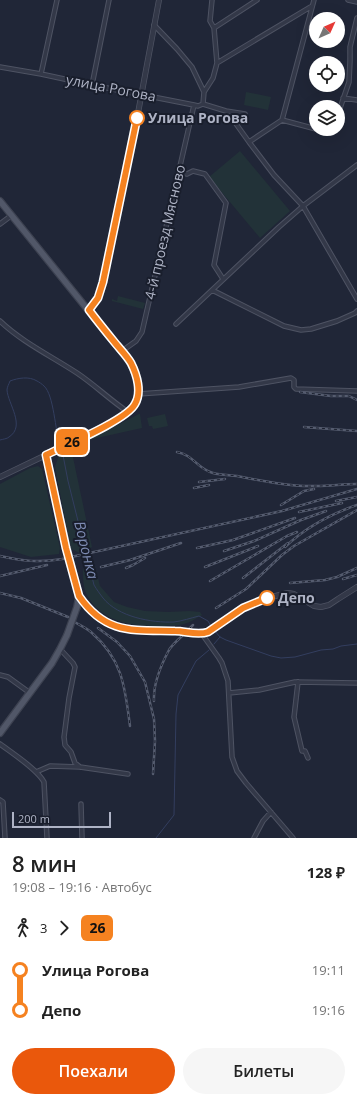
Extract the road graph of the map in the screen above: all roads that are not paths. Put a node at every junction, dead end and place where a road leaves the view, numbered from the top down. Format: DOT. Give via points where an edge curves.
graph roads {
  1 [pos="57,0"];
  2 [pos="109,0"];
  3 [pos="159,0"];
  4 [pos="212,0"];
  5 [pos="257,0"];
  6 [pos="314,0"];
  7 [pos="348,0"];
  8 [pos="357,2"];
  9 [pos="312,6"];
  10 [pos="357,18"];
  11 [pos="154,25"];
  12 [pos="214,28"];
  13 [pos="217,63"];
  14 [pos="0,67"];
  15 [pos="41,74"];
  16 [pos="92,85"];
  17 [pos="204,92"];
  18 [pos="141,94"];
  19 [pos="343,98"];
  20 [pos="357,100"];
  21 [pos="204,104"];
  22 [pos="194,105"];
  23 [pos="231,112"];
  24 [pos="245,114"];
  25 [pos="282,120"];
  26 [pos="309,127"];
  27 [pos="249,142"];
  28 [pos="357,165"];
  29 [pos="180,172"];
  30 [pos="0,201"];
  31 [pos="303,206"];
  32 [pos="12,215"];
  33 [pos="0,224"];
  34 [pos="223,279"];
  35 [pos="212,290"];
  36 [pos="357,299"];
  37 [pos="89,310"];
  38 [pos="357,311"];
  39 [pos="0,321"];
  40 [pos="176,324"];
  41 [pos="122,351"];
  42 [pos="357,390"];
  43 [pos="138,394"];
  44 [pos="128,412"];
  45 [pos="46,455"];
  46 [pos="0,477"];
  47 [pos="357,587"];
  48 [pos="79,596"];
  49 [pos="202,634"];
  50 [pos="60,649"];
  51 [pos="0,674"];
  52 [pos="298,682"];
  53 [pos="357,683"];
  54 [pos="30,693"];
  55 [pos="229,693"];
  56 [pos="0,733"];
  57 [pos="0,744"];
  58 [pos="308,758"];
  59 [pos="80,767"];
  60 [pos="36,772"];
  61 [pos="128,774"];
  62 [pos="0,800"];
  63 [pos="81,804"];
  64 [pos="271,812"];
  65 [pos="5,838"];
  66 [pos="47,838"];
  67 [pos="82,838"];
  68 [pos="254,838"];
  69 [pos="293,838"];
  1 -- 15 [label="street"];
  2 -- 16 [label="street"];
  3 -- 11 [label="street"];
  4 -- 12 [label="street" via="210,21"];
  5 -- 12 [label="street"];
  6 -- 9 [label="street"];
  7 -- 8 [label="street"];
  9 -- 13 [label="street"];
  9 -- 25 [label="street"];
  10 -- 19 [label="street" via="350,47 348,82"];
  11 -- 17 [label="street" via="192,67"];
  11 -- 18 [label="street"];
  12 -- 13 [label="street"];
  13 -- 17 [label="street" via="213,78"];
  14 -- 15 [label="street, улица Рогова"];
  15 -- 16 [label="street, улица Рогова"];
  16 -- 18 [label="street, улица Рогова"];
  17 -- 21 [label="street"];
  18 -- 22 [label="street, улица Рогова"];
  18 -- 37 [label="street" via="103,282 98,298"];
  19 -- 20 [label="street"];
  21 -- 22 [label="street, улица Рогова"];
  21 -- 23 [label="street, улица Рогова"];
  22 -- 29 [label="street, 4-й проезд Мясново"];
  23 -- 24 [label="street, улица Рогова"];
  23 -- 27 [label="street" via="234,121"];
  25 -- 26 [label="street"];
  25 -- 27 [label="street"];
  27 -- 31 [label="street" via="274,175"];
  28 -- 31 [label="street"];
  29 -- 34 [label="street" via="188,174 194,171 205,174 226,203 214,265"];
  29 -- 41 [label="street, 4-й проезд Мясново" via="142,332 136,341"];
  30 -- 32 [label="main road"];
  31 -- 34 [label="street"];
  31 -- 36 [label="street"];
  32 -- 33 [label="street"];
  32 -- 37 [label="main road"];
  34 -- 35 [label="street"];
  35 -- 38 [label="street" via="284,326 301,330 311,329"];
  35 -- 40 [label="street"];
  37 -- 41 [label="main road"];
  39 -- 44 [label="street" via="96,386"];
  41 -- 43 [label="main road" via="131,363"];
  42 -- 43 [label="street" via="296,390 291,378 240,387"];
  43 -- 44 [label="main road" via="136,403"];
  44 -- 45 [label="main road"];
  45 -- 46 [label="street"];
  45 -- 48 [label="main road, bridge"];
  47 -- 49 [label="street" via="321,607 314,606 294,594 267,598 243,608"];
  48 -- 49 [label="street" via="97,616 111,625 129,630"];
  48 -- 50 [label="main road, bridge"];
  49 -- 55 [label="street" via="222,663"];
  50 -- 54 [label="main road"];
  50 -- 59 [label="street" via="75,667 64,737 65,745"];
  51 -- 54 [label="street"];
  52 -- 53 [label="street"];
  52 -- 55 [label="street"];
  52 -- 58 [label="street" via="294,717 302,750"];
  54 -- 56 [label="main road"];
  55 -- 64 [label="street" via="234,763 243,780"];
  57 -- 60 [label="street"];
  59 -- 60 [label="street" via="50,766"];
  59 -- 61 [label="street"];
  60 -- 66 [label="street" via="44,782"];
  62 -- 65 [label="street" via="3,802"];
  63 -- 67 [label="street"];
  64 -- 68 [label="street"];
  64 -- 69 [label="street"];
}
